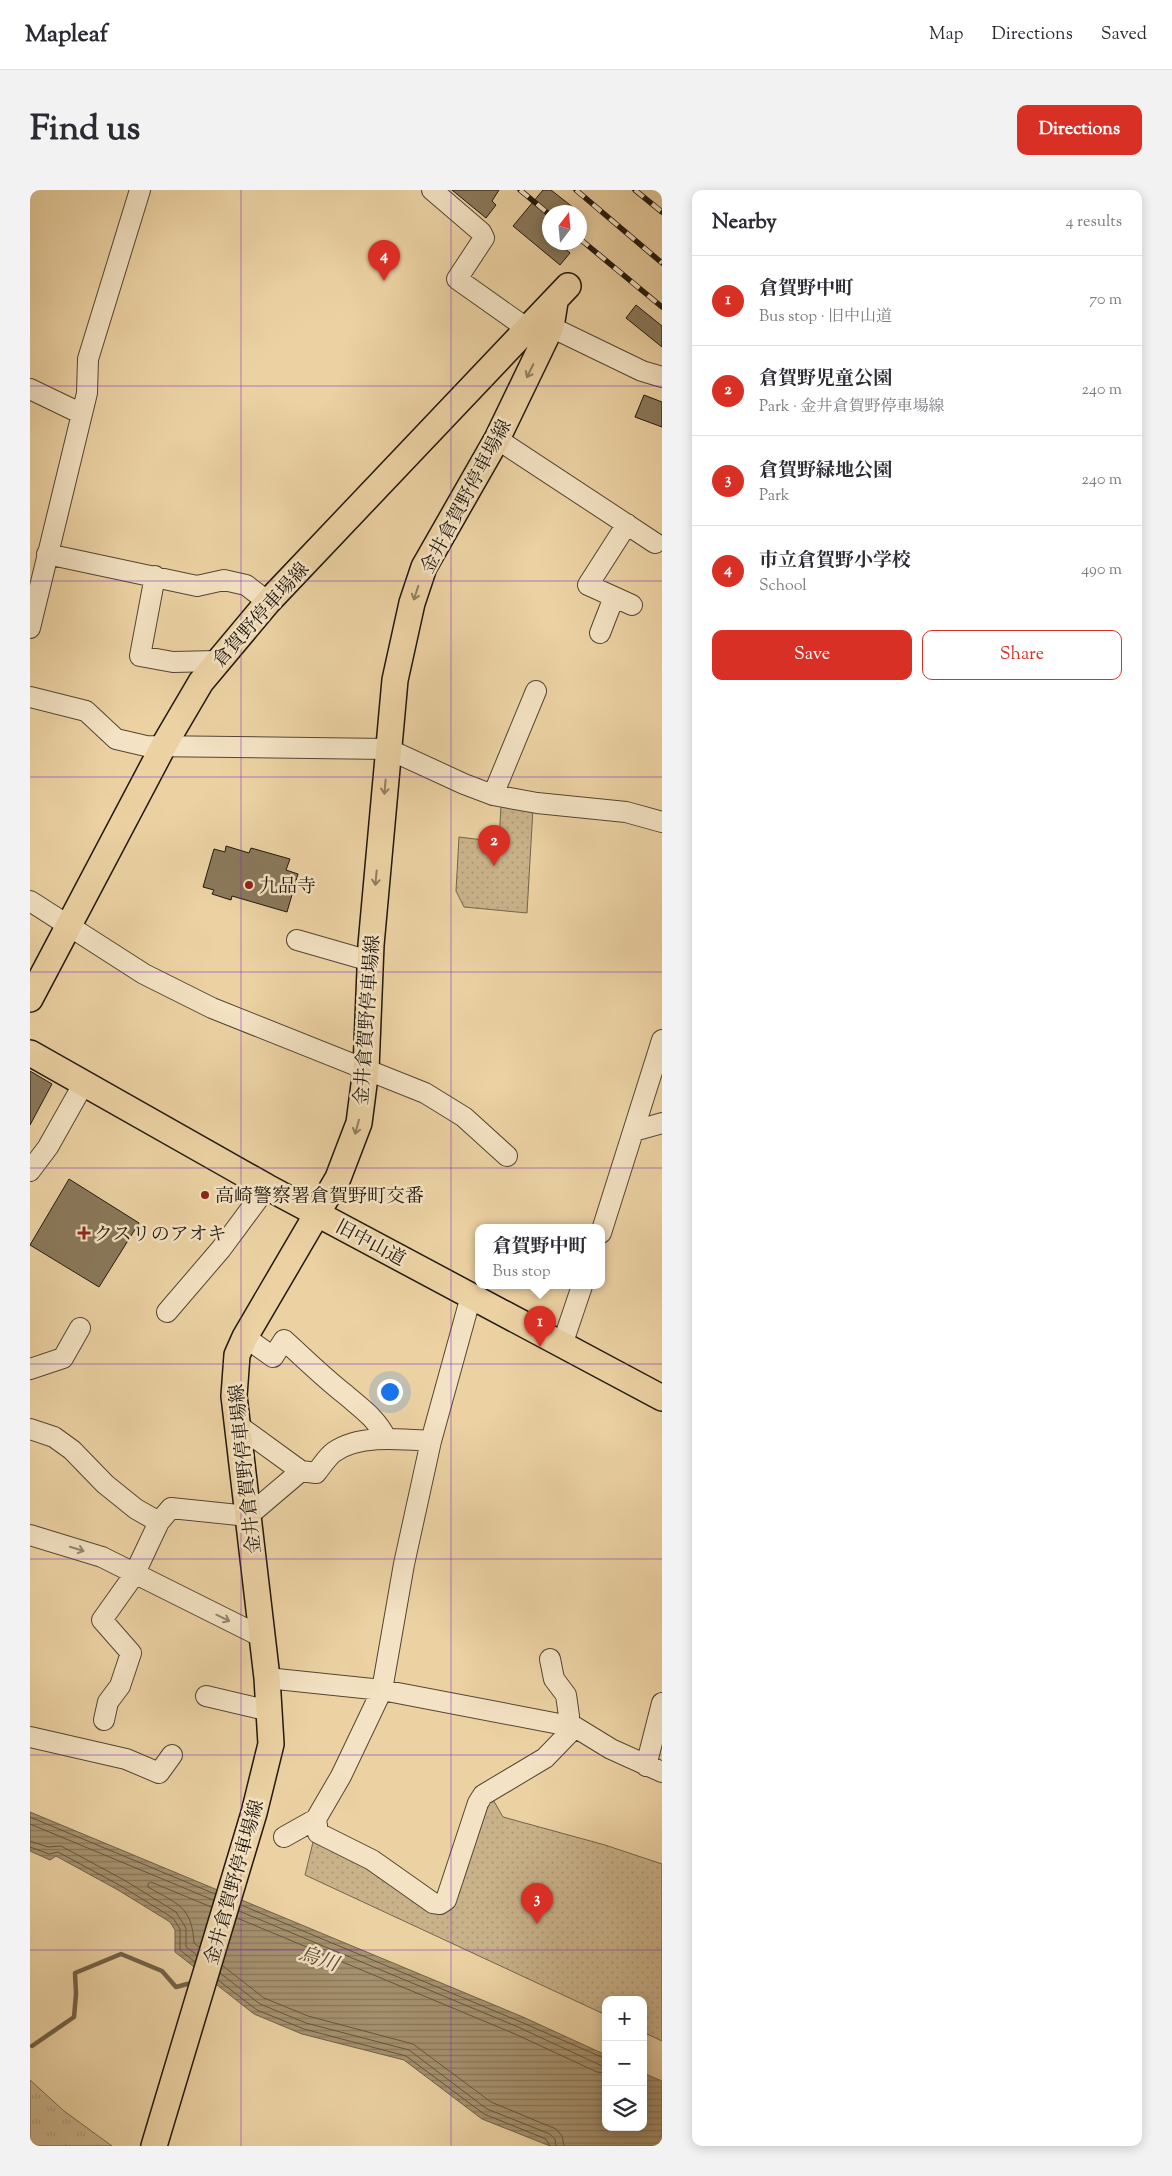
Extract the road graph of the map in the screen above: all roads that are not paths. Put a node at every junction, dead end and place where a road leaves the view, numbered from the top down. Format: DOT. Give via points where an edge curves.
graph roads {
  1 [pos="140,190"];
  2 [pos="432,190"];
  3 [pos="562,294"];
  4 [pos="540,328"];
  5 [pos="662,377"];
  6 [pos="30,389"];
  7 [pos="82,414"];
  8 [pos="497,439"];
  9 [pos="627,524"];
  10 [pos="655,543"];
  11 [pos="47,554"];
  12 [pos="155,576"];
  13 [pos="268,602"];
  14 [pos="30,628"];
  15 [pos="600,633"];
  16 [pos="217,661"];
  17 [pos="536,691"];
  18 [pos="30,697"];
  19 [pos="164,744"];
  20 [pos="388,749"];
  21 [pos="493,795"];
  22 [pos="662,822"];
  23 [pos="30,901"];
  24 [pos="69,924"];
  25 [pos="297,940"];
  26 [pos="370,961"];
  27 [pos="30,999"];
  28 [pos="662,1040"];
  29 [pos="30,1054"];
  30 [pos="366,1069"];
  31 [pos="84,1083"];
  32 [pos="662,1123"];
  33 [pos="634,1132"];
  34 [pos="508,1156"];
  35 [pos="30,1171"];
  36 [pos="267,1187"];
  37 [pos="316,1212"];
  38 [pos="604,1224"];
  39 [pos="581,1289"];
  40 [pos="471,1296"];
  41 [pos="167,1312"];
  42 [pos="80,1328"];
  43 [pos="245,1336"];
  44 [pos="562,1344"];
  45 [pos="30,1369"];
  46 [pos="662,1398"];
  47 [pos="239,1426"];
  48 [pos="30,1429"];
  49 [pos="386,1438"];
  50 [pos="430,1442"];
  51 [pos="301,1471"];
  52 [pos="248,1516"];
  53 [pos="159,1522"];
  54 [pos="30,1535"];
  55 [pos="134,1575"];
  56 [pos="262,1638"];
  57 [pos="550,1659"];
  58 [pos="267,1678"];
  59 [pos="382,1690"];
  60 [pos="206,1696"];
  61 [pos="662,1704"];
  62 [pos="270,1711"];
  63 [pos="104,1720"];
  64 [pos="571,1726"];
  65 [pos="30,1738"];
  66 [pos="172,1755"];
  67 [pos="654,1769"];
  68 [pos="316,1819"];
  69 [pos="284,1838"];
  70 [pos="154,2146"];
  1 -- 7 [label="street" via="88,359 87,393"];
  2 -- 4 [label="street" via="484,238 457,279"];
  3 -- 4 [label="main road, 倉賀野停車場線"];
  4 -- 5 [label="street"];
  4 -- 8 [label="main road, 金井倉賀野停車場線, one-way"];
  4 -- 13 [label="main road, 倉賀野停車場線"];
  6 -- 7 [label="street"];
  7 -- 11 [label="street"];
  8 -- 9 [label="street"];
  8 -- 20 [label="main road, 金井倉賀野停車場線, one-way" via="424,567 401,646"];
  9 -- 10 [label="street"];
  9 -- 15 [label="street" via="588,584 623,601"];
  11 -- 12 [label="street"];
  11 -- 14 [label="street"];
  12 -- 13 [label="street" via="197,586 224,580 246,585"];
  12 -- 16 [label="street" via="140,656 173,662"];
  13 -- 16 [label="main road, 倉賀野停車場線"];
  16 -- 19 [label="main road, 倉賀野停車場線"];
  17 -- 21 [label="street"];
  18 -- 19 [label="street" via="86,712 116,739 146,746"];
  19 -- 20 [label="street"];
  19 -- 24 [label="main road, 倉賀野停車場線"];
  20 -- 21 [label="street"];
  20 -- 26 [label="main road, 金井倉賀野停車場線, one-way"];
  21 -- 22 [label="street" via="626,812"];
  23 -- 24 [label="street"];
  24 -- 27 [label="main road, 倉賀野停車場線"];
  24 -- 30 [label="street" via="144,974 212,1008"];
  25 -- 26 [label="street"];
  26 -- 30 [label="main road, 金井倉賀野停車場線"];
  28 -- 33 [label="street"];
  29 -- 31 [label="main road, 旧中山道"];
  30 -- 34 [label="street" via="425,1093 464,1117"];
  30 -- 37 [label="main road, 金井倉賀野停車場線, one-way" via="354,1138 338,1178"];
  31 -- 35 [label="street" via="48,1147"];
  31 -- 36 [label="main road, 旧中山道"];
  32 -- 33 [label="street"];
  33 -- 38 [label="street"];
  36 -- 37 [label="main road, 旧中山道"];
  36 -- 41 [label="street" via="221,1249"];
  37 -- 40 [label="main road, 旧中山道"];
  37 -- 43 [label="main road, 金井倉賀野停車場線"];
  39 -- 44 [label="street"];
  40 -- 44 [label="main road, 旧中山道"];
  40 -- 50 [label="street"];
  42 -- 45 [label="street" via="63,1358"];
  43 -- 47 [label="main road, 金井倉賀野停車場線" via="237,1355 235,1376 234,1396"];
  43 -- 49 [label="street" via="273,1357 284,1340 371,1415"];
  44 -- 46 [label="main road, 旧中山道"];
  47 -- 51 [label="street"];
  47 -- 52 [label="main road, 金井倉賀野停車場線"];
  48 -- 53 [label="street" via="54,1437 72,1450 105,1484 136,1509"];
  49 -- 50 [label="street"];
  49 -- 51 [label="street" via="333,1452 316,1473"];
  50 -- 59 [label="street"];
  51 -- 52 [label="street"];
  52 -- 53 [label="street" via="171,1508"];
  52 -- 56 [label="main road, 金井倉賀野停車場線"];
  53 -- 55 [label="street"];
  54 -- 55 [label="street, one-way" via="102,1557"];
  55 -- 56 [label="street, one-way"];
  55 -- 63 [label="street" via="102,1620 131,1653 120,1686 108,1702"];
  56 -- 58 [label="main road, 金井倉賀野停車場線"];
  57 -- 64 [label="street" via="554,1679 566,1695"];
  58 -- 59 [label="street"];
  58 -- 62 [label="main road, 金井倉賀野停車場線"];
  59 -- 64 [label="street"];
  59 -- 68 [label="street" via="341,1776"];
  60 -- 62 [label="street"];
  61 -- 67 [label="street"];
  62 -- 70 [label="main road, 金井倉賀野停車場線" via="271,1744 254,1813"];
  64 -- 67 [label="street"];
  64 -- 68 [label="street" via="545,1758 483,1796 446,1900 440,1904 433,1903 372,1860 318,1833"];
  65 -- 66 [label="street" via="126,1758 159,1773"];
  68 -- 69 [label="street"];
}
